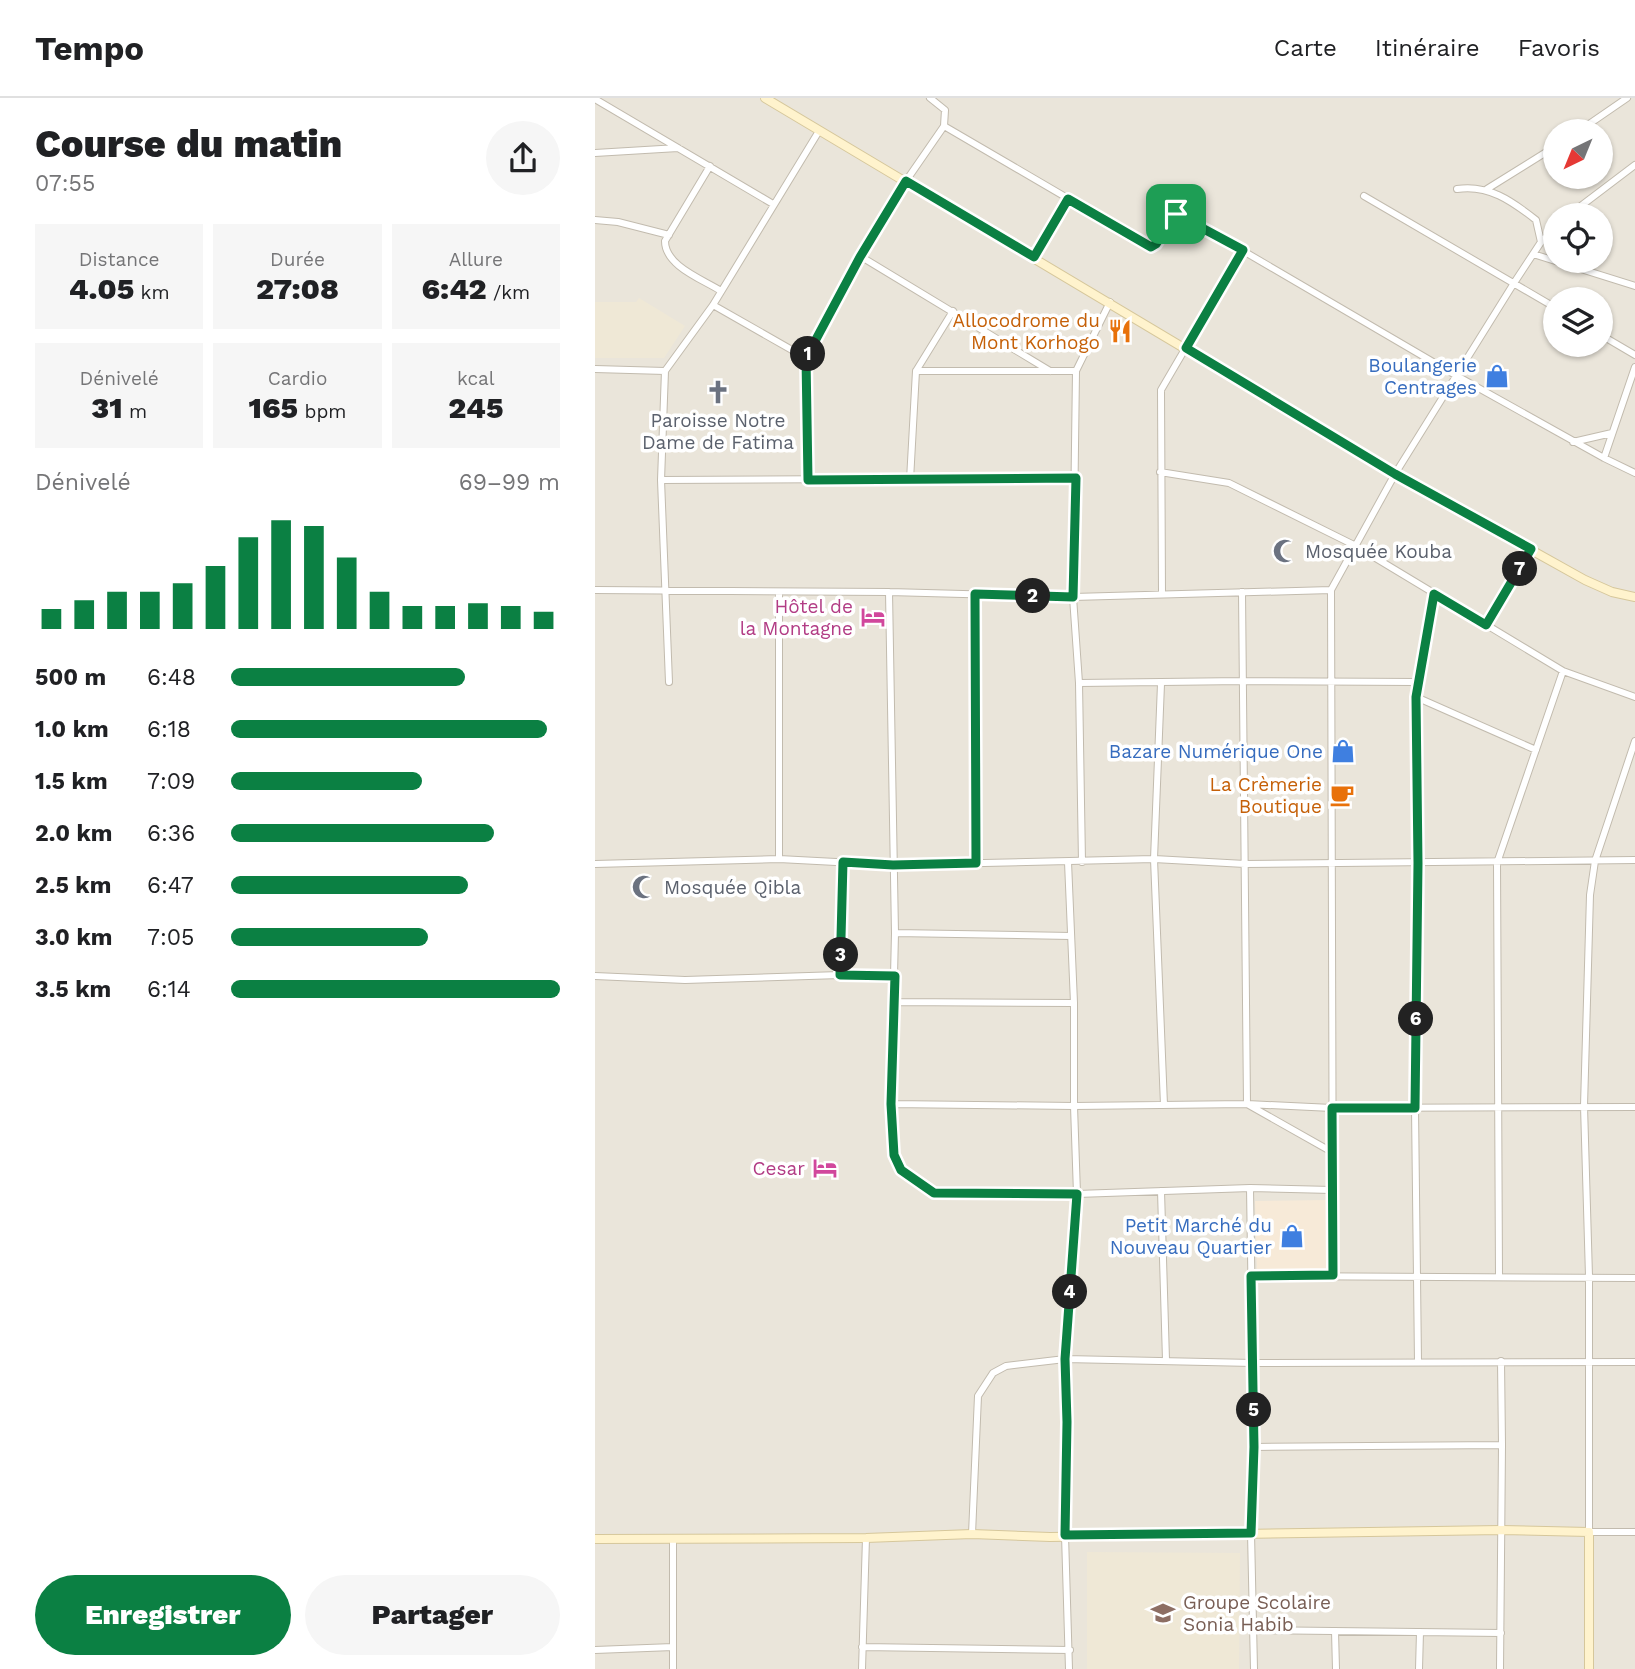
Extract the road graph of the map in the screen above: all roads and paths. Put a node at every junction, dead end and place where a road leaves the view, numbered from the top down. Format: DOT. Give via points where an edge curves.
graph roads {
  1 [pos="765,98"];
  2 [pos="930,98"];
  3 [pos="1627,98"];
  4 [pos="595,99"];
  5 [pos="1596,119"];
  6 [pos="944,126"];
  7 [pos="819,131"];
  8 [pos="680,148"];
  9 [pos="595,153"];
  10 [pos="1543,154"];
  11 [pos="1635,165"];
  12 [pos="711,166"];
  13 [pos="906,181"];
  14 [pos="1457,189"];
  15 [pos="1487,189"];
  16 [pos="1364,196"];
  17 [pos="1068,199"];
  18 [pos="1585,203"];
  19 [pos="773,204"];
  20 [pos="595,220"];
  21 [pos="669,235"];
  22 [pos="1541,242"];
  23 [pos="1243,250"];
  24 [pos="1533,254"];
  25 [pos="860,257"];
  26 [pos="1034,257"];
  27 [pos="1514,283"];
  28 [pos="1635,286"];
  29 [pos="720,291"];
  30 [pos="1543,300"];
  31 [pos="1110,302"];
  32 [pos="713,305"];
  33 [pos="953,312"];
  34 [pos="1613,342"];
  35 [pos="1186,348"];
  36 [pos="1635,355"];
  37 [pos="806,358"];
  38 [pos="1635,367"];
  39 [pos="595,369"];
  40 [pos="665,371"];
  41 [pos="916,371"];
  42 [pos="1050,371"];
  43 [pos="1076,371"];
  44 [pos="1457,376"];
  45 [pos="1612,433"];
  46 [pos="1573,442"];
  47 [pos="1604,458"];
  48 [pos="1160,472"];
  49 [pos="1635,472"];
  50 [pos="1395,474"];
  51 [pos="1076,478"];
  52 [pos="661,480"];
  53 [pos="808,480"];
  54 [pos="910,480"];
  55 [pos="1355,545"];
  56 [pos="1531,549"];
  57 [pos="666,589"];
  58 [pos="595,590"];
  59 [pos="1331,590"];
  60 [pos="779,592"];
  61 [pos="889,592"];
  62 [pos="1242,592"];
  63 [pos="975,594"];
  64 [pos="1162,594"];
  65 [pos="1434,594"];
  66 [pos="1073,597"];
  67 [pos="1635,597"];
  68 [pos="1486,625"];
  69 [pos="1563,671"];
  70 [pos="1243,681"];
  71 [pos="1331,681"];
  72 [pos="669,682"];
  73 [pos="1417,682"];
  74 [pos="1079,683"];
  75 [pos="1161,684"];
  76 [pos="1416,697"];
  77 [pos="1635,697"];
  78 [pos="1635,741"];
  79 [pos="1536,750"];
  80 [pos="779,859"];
  81 [pos="1154,859"];
  82 [pos="1635,860"];
  83 [pos="1595,861"];
  84 [pos="843,862"];
  85 [pos="1067,862"];
  86 [pos="1082,862"];
  87 [pos="976,863"];
  88 [pos="1330,863"];
  89 [pos="1418,863"];
  90 [pos="1497,863"];
  91 [pos="595,864"];
  92 [pos="1245,864"];
  93 [pos="893,865"];
  94 [pos="895,933"];
  95 [pos="1071,936"];
  96 [pos="840,975"];
  97 [pos="595,976"];
  98 [pos="895,976"];
  99 [pos="893,1002"];
  100 [pos="1074,1003"];
  101 [pos="891,1104"];
  102 [pos="1247,1104"];
  103 [pos="1164,1105"];
  104 [pos="1074,1106"];
  105 [pos="1498,1107"];
  106 [pos="1584,1107"];
  107 [pos="1635,1107"];
  108 [pos="1332,1108"];
  109 [pos="1415,1108"];
  110 [pos="1332,1152"];
  111 [pos="1250,1188"];
  112 [pos="1332,1190"];
  113 [pos="1161,1191"];
  114 [pos="1077,1194"];
  115 [pos="1333,1275"];
  116 [pos="1251,1276"];
  117 [pos="1419,1276"];
  118 [pos="1499,1276"];
  119 [pos="1589,1276"];
  120 [pos="1635,1278"];
  121 [pos="1065,1359"];
  122 [pos="1166,1360"];
  123 [pos="1588,1361"];
  124 [pos="1418,1362"];
  125 [pos="1500,1362"];
  126 [pos="1635,1362"];
  127 [pos="1252,1363"];
  128 [pos="1502,1444"];
  129 [pos="1254,1447"];
  130 [pos="1501,1530"];
  131 [pos="1589,1532"];
  132 [pos="1635,1532"];
  133 [pos="1251,1533"];
  134 [pos="972,1534"];
  135 [pos="1065,1535"];
  136 [pos="866,1538"];
  137 [pos="595,1539"];
  138 [pos="673,1539"];
  139 [pos="1254,1630"];
  140 [pos="1335,1631"];
  141 [pos="1420,1632"];
  142 [pos="1501,1633"];
  143 [pos="673,1647"];
  144 [pos="862,1647"];
  145 [pos="595,1650"];
  146 [pos="1070,1650"];
  147 [pos="673,1669"];
  148 [pos="862,1669"];
  149 [pos="1069,1669"];
  150 [pos="1254,1669"];
  151 [pos="1336,1669"];
  152 [pos="1419,1669"];
  153 [pos="1500,1669"];
  154 [pos="1589,1669"];
  1 -- 7 [label="street"];
  2 -- 6 [label="street" via="945,110"];
  3 -- 5 [label="street"];
  4 -- 8 [label="street"];
  6 -- 13 [label="street"];
  6 -- 17 [label="street"];
  7 -- 13 [label="street"];
  7 -- 19 [label="street"];
  8 -- 9 [label="street"];
  8 -- 12 [label="street"];
  10 -- 15 [label="street"];
  11 -- 18 [label="street"];
  12 -- 19 [label="street"];
  12 -- 21 [label="street"];
  13 -- 25 [label="street"];
  13 -- 26 [label="street"];
  14 -- 15 [label="street"];
  15 -- 22 [label="street" via="1536,220"];
  16 -- 27 [label="street"];
  17 -- 23 [label="street" via="1151,247 1176,214"];
  17 -- 26 [label="street"];
  19 -- 29 [label="street"];
  20 -- 21 [label="street"];
  21 -- 29 [label="street" via="668,257"];
  22 -- 24 [label="street"];
  23 -- 35 [label="street"];
  23 -- 44 [label="street"];
  24 -- 27 [label="street"];
  24 -- 28 [label="street"];
  25 -- 33 [label="street"];
  25 -- 37 [label="street"];
  26 -- 31 [label="street"];
  27 -- 30 [label="street"];
  27 -- 44 [label="street"];
  29 -- 32 [label="street"];
  31 -- 35 [label="street"];
  31 -- 43 [label="street"];
  32 -- 37 [label="street"];
  32 -- 40 [label="street"];
  33 -- 41 [label="street"];
  33 -- 42 [label="street"];
  34 -- 36 [label="street"];
  35 -- 48 [label="street" via="1161,390"];
  35 -- 50 [label="street"];
  37 -- 53 [label="street"];
  38 -- 45 [label="street"];
  39 -- 40 [label="street"];
  40 -- 52 [label="street"];
  41 -- 42 [label="street"];
  41 -- 54 [label="street"];
  42 -- 43 [label="street"];
  43 -- 51 [label="street"];
  44 -- 46 [label="street"];
  44 -- 50 [label="street"];
  45 -- 46 [label="street"];
  45 -- 47 [label="street"];
  46 -- 47 [label="street"];
  47 -- 49 [label="street"];
  48 -- 55 [label="street" via="1229,483"];
  48 -- 64 [label="street"];
  50 -- 55 [label="street"];
  50 -- 56 [label="street"];
  51 -- 54 [label="street"];
  51 -- 66 [label="street"];
  52 -- 53 [label="street"];
  52 -- 57 [label="street"];
  53 -- 54 [label="street"];
  55 -- 59 [label="street"];
  55 -- 65 [label="street"];
  56 -- 67 [label="street" via="1585,580"];
  56 -- 68 [label="street"];
  57 -- 58 [label="street"];
  57 -- 60 [label="street"];
  57 -- 72 [label="street"];
  59 -- 62 [label="street"];
  59 -- 71 [label="street"];
  60 -- 61 [label="street"];
  60 -- 80 [label="street"];
  61 -- 63 [label="street"];
  61 -- 93 [label="street"];
  62 -- 64 [label="street"];
  62 -- 70 [label="street"];
  63 -- 66 [label="street"];
  63 -- 87 [label="street"];
  64 -- 66 [label="street"];
  65 -- 68 [label="street"];
  65 -- 73 [label="street"];
  66 -- 74 [label="street"];
  68 -- 69 [label="street"];
  69 -- 77 [label="street"];
  69 -- 79 [label="street"];
  70 -- 71 [label="street"];
  70 -- 75 [label="street"];
  70 -- 92 [label="street"];
  71 -- 73 [label="street"];
  71 -- 88 [label="street"];
  73 -- 76 [label="street"];
  74 -- 75 [label="street"];
  74 -- 86 [label="street"];
  75 -- 81 [label="street"];
  76 -- 79 [label="street"];
  76 -- 89 [label="street"];
  78 -- 83 [label="street"];
  79 -- 90 [label="street"];
  80 -- 84 [label="street"];
  80 -- 91 [label="street"];
  81 -- 86 [label="street"];
  81 -- 92 [label="street"];
  81 -- 103 [label="street"];
  82 -- 83 [label="street"];
  83 -- 90 [label="street"];
  83 -- 106 [label="street"];
  84 -- 93 [label="street"];
  84 -- 96 [label="street"];
  85 -- 86 [label="street"];
  85 -- 87 [label="street"];
  85 -- 95 [label="street"];
  87 -- 93 [label="street"];
  88 -- 89 [label="street"];
  88 -- 92 [label="street"];
  88 -- 108 [label="street"];
  89 -- 90 [label="street"];
  89 -- 109 [label="street"];
  90 -- 105 [label="street"];
  92 -- 102 [label="street"];
  93 -- 94 [label="street"];
  94 -- 95 [label="street"];
  94 -- 98 [label="street"];
  95 -- 100 [label="street"];
  96 -- 97 [label="street" via="685,980"];
  96 -- 98 [label="street"];
  98 -- 99 [label="street"];
  99 -- 100 [label="street"];
  99 -- 101 [label="street"];
  100 -- 104 [label="street"];
  101 -- 104 [label="street"];
  101 -- 114 [label="street" via="894,1155 901,1170 934,1193"];
  102 -- 103 [label="street"];
  102 -- 108 [label="street"];
  102 -- 110 [label="street"];
  103 -- 104 [label="street"];
  104 -- 114 [label="street"];
  105 -- 106 [label="street"];
  105 -- 109 [label="street"];
  105 -- 118 [label="street"];
  106 -- 107 [label="street"];
  106 -- 119 [label="street"];
  108 -- 109 [label="street"];
  108 -- 110 [label="street"];
  109 -- 117 [label="street"];
  110 -- 112 [label="street"];
  111 -- 112 [label="street"];
  111 -- 113 [label="street"];
  111 -- 116 [label="street"];
  112 -- 115 [label="street"];
  113 -- 114 [label="street"];
  113 -- 122 [label="street"];
  114 -- 121 [label="street"];
  115 -- 116 [label="street"];
  115 -- 117 [label="street"];
  116 -- 127 [label="street"];
  117 -- 118 [label="street"];
  117 -- 124 [label="street"];
  118 -- 119 [label="street"];
  119 -- 120 [label="street"];
  119 -- 123 [label="street"];
  121 -- 122 [label="street"];
  121 -- 134 [label="street" via="1006,1366 993,1373 978,1396"];
  121 -- 135 [label="street"];
  122 -- 127 [label="street"];
  123 -- 125 [label="street"];
  123 -- 126 [label="street"];
  123 -- 131 [label="street"];
  124 -- 125 [label="street"];
  124 -- 127 [label="street"];
  125 -- 128 [label="street"];
  127 -- 129 [label="street"];
  128 -- 129 [label="street"];
  128 -- 130 [label="street"];
  129 -- 133 [label="street"];
  130 -- 131 [label="street"];
  130 -- 133 [label="street"];
  130 -- 142 [label="street"];
  131 -- 132 [label="street"];
  131 -- 154 [label="street"];
  133 -- 135 [label="street"];
  133 -- 139 [label="street"];
  134 -- 135 [label="street"];
  134 -- 136 [label="street"];
  135 -- 146 [label="street"];
  136 -- 138 [label="street"];
  136 -- 144 [label="street"];
  137 -- 138 [label="street"];
  138 -- 143 [label="street"];
  139 -- 140 [label="street"];
  139 -- 150 [label="street"];
  140 -- 141 [label="street"];
  140 -- 151 [label="street"];
  141 -- 142 [label="street"];
  141 -- 152 [label="street"];
  142 -- 153 [label="street"];
  143 -- 145 [label="street"];
  143 -- 147 [label="street"];
  144 -- 146 [label="street"];
  144 -- 148 [label="street"];
  146 -- 149 [label="street"];
}
